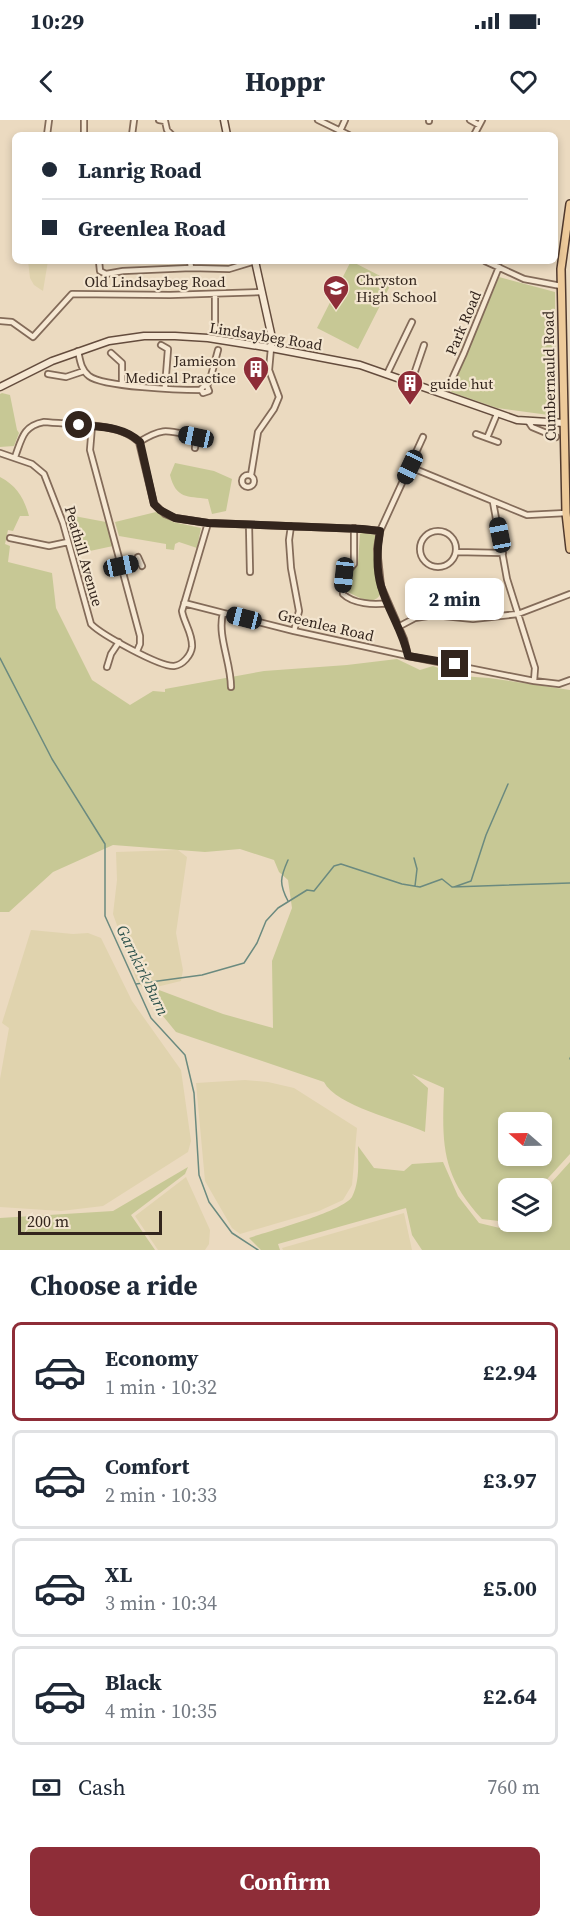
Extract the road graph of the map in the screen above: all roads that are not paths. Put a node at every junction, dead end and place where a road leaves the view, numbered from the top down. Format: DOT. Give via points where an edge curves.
graph roads {
  1 [pos="159,120"];
  2 [pos="318,120"];
  3 [pos="345,120"];
  4 [pos="470,120"];
  5 [pos="480,123"];
  6 [pos="340,131"];
  7 [pos="169,132"];
  8 [pos="570,204"];
  9 [pos="99,264"];
  10 [pos="190,264"];
  11 [pos="245,264"];
  12 [pos="256,264"];
  13 [pos="492,264"];
  14 [pos="499,267"];
  15 [pos="191,268"];
  16 [pos="561,286"];
  17 [pos="262,292"];
  18 [pos="214,294"];
  19 [pos="0,321"];
  20 [pos="412,322"];
  21 [pos="215,328"];
  22 [pos="161,345"];
  23 [pos="424,345"];
  24 [pos="176,346"];
  25 [pos="271,348"];
  26 [pos="168,349"];
  27 [pos="218,350"];
  28 [pos="78,351"];
  29 [pos="566,351"];
  30 [pos="124,352"];
  31 [pos="111,354"];
  32 [pos="119,358"];
  33 [pos="84,371"];
  34 [pos="48,374"];
  35 [pos="387,374"];
  36 [pos="411,382"];
  37 [pos="122,384"];
  38 [pos="0,387"];
  39 [pos="165,388"];
  40 [pos="448,388"];
  41 [pos="497,414"];
  42 [pos="528,421"];
  43 [pos="564,423"];
  44 [pos="92,426"];
  45 [pos="476,434"];
  46 [pos="553,434"];
  47 [pos="423,437"];
  48 [pos="487,438"];
  49 [pos="567,439"];
  50 [pos="140,442"];
  51 [pos="498,442"];
  52 [pos="195,448"];
  53 [pos="0,453"];
  54 [pos="15,457"];
  55 [pos="410,467"];
  56 [pos="251,475"];
  57 [pos="494,502"];
  58 [pos="566,513"];
  59 [pos="208,523"];
  60 [pos="249,525"];
  61 [pos="291,526"];
  62 [pos="354,528"];
  63 [pos="380,531"];
  64 [pos="10,538"];
  65 [pos="68,542"];
  66 [pos="570,549"];
  67 [pos="456,552"];
  68 [pos="503,553"];
  69 [pos="140,562"];
  70 [pos="121,566"];
  71 [pos="250,572"];
  72 [pos="570,594"];
  73 [pos="184,603"];
  74 [pos="388,603"];
  75 [pos="223,613"];
  76 [pos="519,614"];
  77 [pos="398,627"];
  78 [pos="294,631"];
  79 [pos="119,642"];
  80 [pos="136,651"];
  81 [pos="408,656"];
  82 [pos="106,667"];
  83 [pos="570,680"];
  84 [pos="534,681"];
  85 [pos="231,687"];
  1 -- 7 [label="street" via="165,121"];
  2 -- 6 [label="street"];
  3 -- 6 [label="street"];
  4 -- 5 [label="street"];
  8 -- 16 [label="main road, Cumbernauld Road"];
  9 -- 15 [label="street" via="100,271 106,274"];
  10 -- 15 [label="street"];
  11 -- 15 [label="street" via="229,269"];
  12 -- 17 [label="main road"];
  13 -- 14 [label="street"];
  14 -- 16 [label="street" via="524,279"];
  14 -- 40 [label="street, Park Road"];
  16 -- 29 [label="main road, Cumbernauld Road"];
  17 -- 18 [label="street, Old Lindsaybeg Road"];
  17 -- 25 [label="main road"];
  18 -- 19 [label="street, Old Lindsaybeg Road" via="72,294 33,336 12,322"];
  18 -- 21 [label="street"];
  20 -- 35 [label="street"];
  22 -- 26 [label="street"];
  23 -- 36 [label="street"];
  24 -- 26 [label="street"];
  25 -- 28 [label="main road, Lindsaybeg Road" via="159,335 108,341"];
  25 -- 35 [label="main road, Lindsaybeg Road"];
  25 -- 56 [label="street" via="269,370 279,397 258,432"];
  26 -- 39 [label="street"];
  27 -- 39 [label="street" via="208,393"];
  28 -- 33 [label="street"];
  28 -- 38 [label="main road, Lindsaybeg Road"];
  29 -- 43 [label="main road, Cumbernauld Road"];
  30 -- 32 [label="street"];
  31 -- 32 [label="street"];
  32 -- 37 [label="street" via="123,366"];
  33 -- 34 [label="street" via="66,377"];
  33 -- 37 [label="street" via="96,380"];
  35 -- 36 [label="main road, Lindsaybeg Road"];
  36 -- 41 [label="main road, Lindsaybeg Road"];
  37 -- 39 [label="street"];
  41 -- 42 [label="main road, Lindsaybeg Road"];
  41 -- 48 [label="street"];
  42 -- 43 [label="main road, Lindsaybeg Road"];
  42 -- 46 [label="street, Lindsaybeg Road" via="532,427"];
  43 -- 49 [label="main road, Cumbernauld Road"];
  44 -- 50 [label="street" via="118,429"];
  44 -- 54 [label="street" via="34,424 23,434"];
  44 -- 70 [label="street" via="90,450"];
  45 -- 48 [label="street"];
  47 -- 55 [label="street"];
  48 -- 51 [label="street"];
  49 -- 58 [label="main road, Cumbernauld Road"];
  50 -- 52 [label="street" via="164,430 196,437"];
  50 -- 59 [label="street" via="154,504 175,518"];
  53 -- 54 [label="street, Peathill Avenue"];
  54 -- 65 [label="street, Peathill Avenue" via="44,474"];
  55 -- 57 [label="street"];
  55 -- 63 [label="street"];
  57 -- 58 [label="street" via="527,515"];
  57 -- 68 [label="street"];
  58 -- 66 [label="main road, Cumbernauld Road"];
  59 -- 60 [label="street"];
  59 -- 73 [label="street, Peathill Avenue"];
  60 -- 61 [label="street"];
  60 -- 71 [label="street"];
  61 -- 62 [label="street"];
  61 -- 78 [label="street" via="291,568 299,611"];
  62 -- 63 [label="street"];
  62 -- 74 [label="street" via="354,564 344,575 343,594 357,601"];
  63 -- 74 [label="street" via="377,549 381,586"];
  64 -- 65 [label="street" via="49,546"];
  65 -- 79 [label="street, Peathill Avenue" via="91,624"];
  67 -- 67 [label="street" via="450,563 436,567 424,560 420,548 424,538 437,530 450,534"];
  67 -- 68 [label="street"];
  68 -- 76 [label="street"];
  69 -- 70 [label="street"];
  70 -- 80 [label="street" via="140,636"];
  72 -- 76 [label="street"];
  73 -- 75 [label="street, Greenlea Road"];
  73 -- 80 [label="street, Peathill Avenue" via="183,619 192,649 181,664 163,664"];
  74 -- 77 [label="street"];
  75 -- 78 [label="street, Greenlea Road"];
  75 -- 85 [label="street" via="220,624"];
  76 -- 77 [label="street" via="474,618 434,615 414,618"];
  76 -- 84 [label="street" via="535,668"];
  77 -- 81 [label="street"];
  78 -- 81 [label="street, Greenlea Road"];
  79 -- 80 [label="street, Peathill Avenue"];
  79 -- 82 [label="street"];
  81 -- 84 [label="street, Greenlea Road"];
  83 -- 84 [label="street, Greenlea Road" via="559,684"];
}
